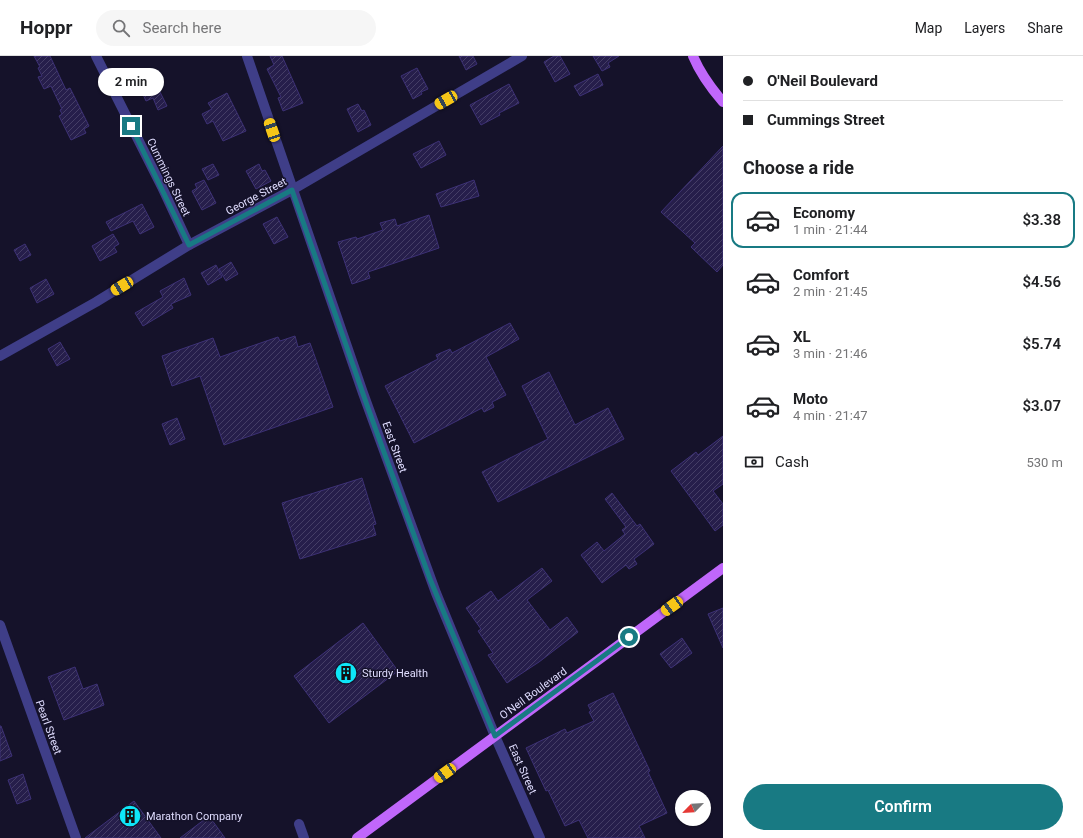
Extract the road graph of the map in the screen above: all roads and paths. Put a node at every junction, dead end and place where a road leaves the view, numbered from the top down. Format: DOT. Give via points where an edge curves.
graph roads {
  1 [pos="96,56"];
  2 [pos="247,56"];
  3 [pos="522,56"];
  4 [pos="693,56"];
  5 [pos="723,102"];
  6 [pos="292,190"];
  7 [pos="189,245"];
  8 [pos="0,356"];
  9 [pos="723,568"];
  10 [pos="0,625"];
  11 [pos="495,736"];
  12 [pos="299,824"];
  13 [pos="76,838"];
  14 [pos="304,838"];
  15 [pos="357,838"];
  16 [pos="540,838"];
  1 -- 7 [label="street, Cummings Street"];
  2 -- 6 [label="street, East Street"];
  3 -- 6 [label="street, George Street"];
  4 -- 5 [label="main road" via="711,88"];
  6 -- 7 [label="street, George Street"];
  6 -- 11 [label="street, East Street" via="430,579"];
  7 -- 8 [label="street, George Street" via="96,302"];
  9 -- 11 [label="main road, O'Neil Boulevard"];
  10 -- 13 [label="street, Pearl Street"];
  11 -- 15 [label="main road, O'Neil Boulevard"];
  11 -- 16 [label="street, East Street"];
  12 -- 14 [label="street"];
}
